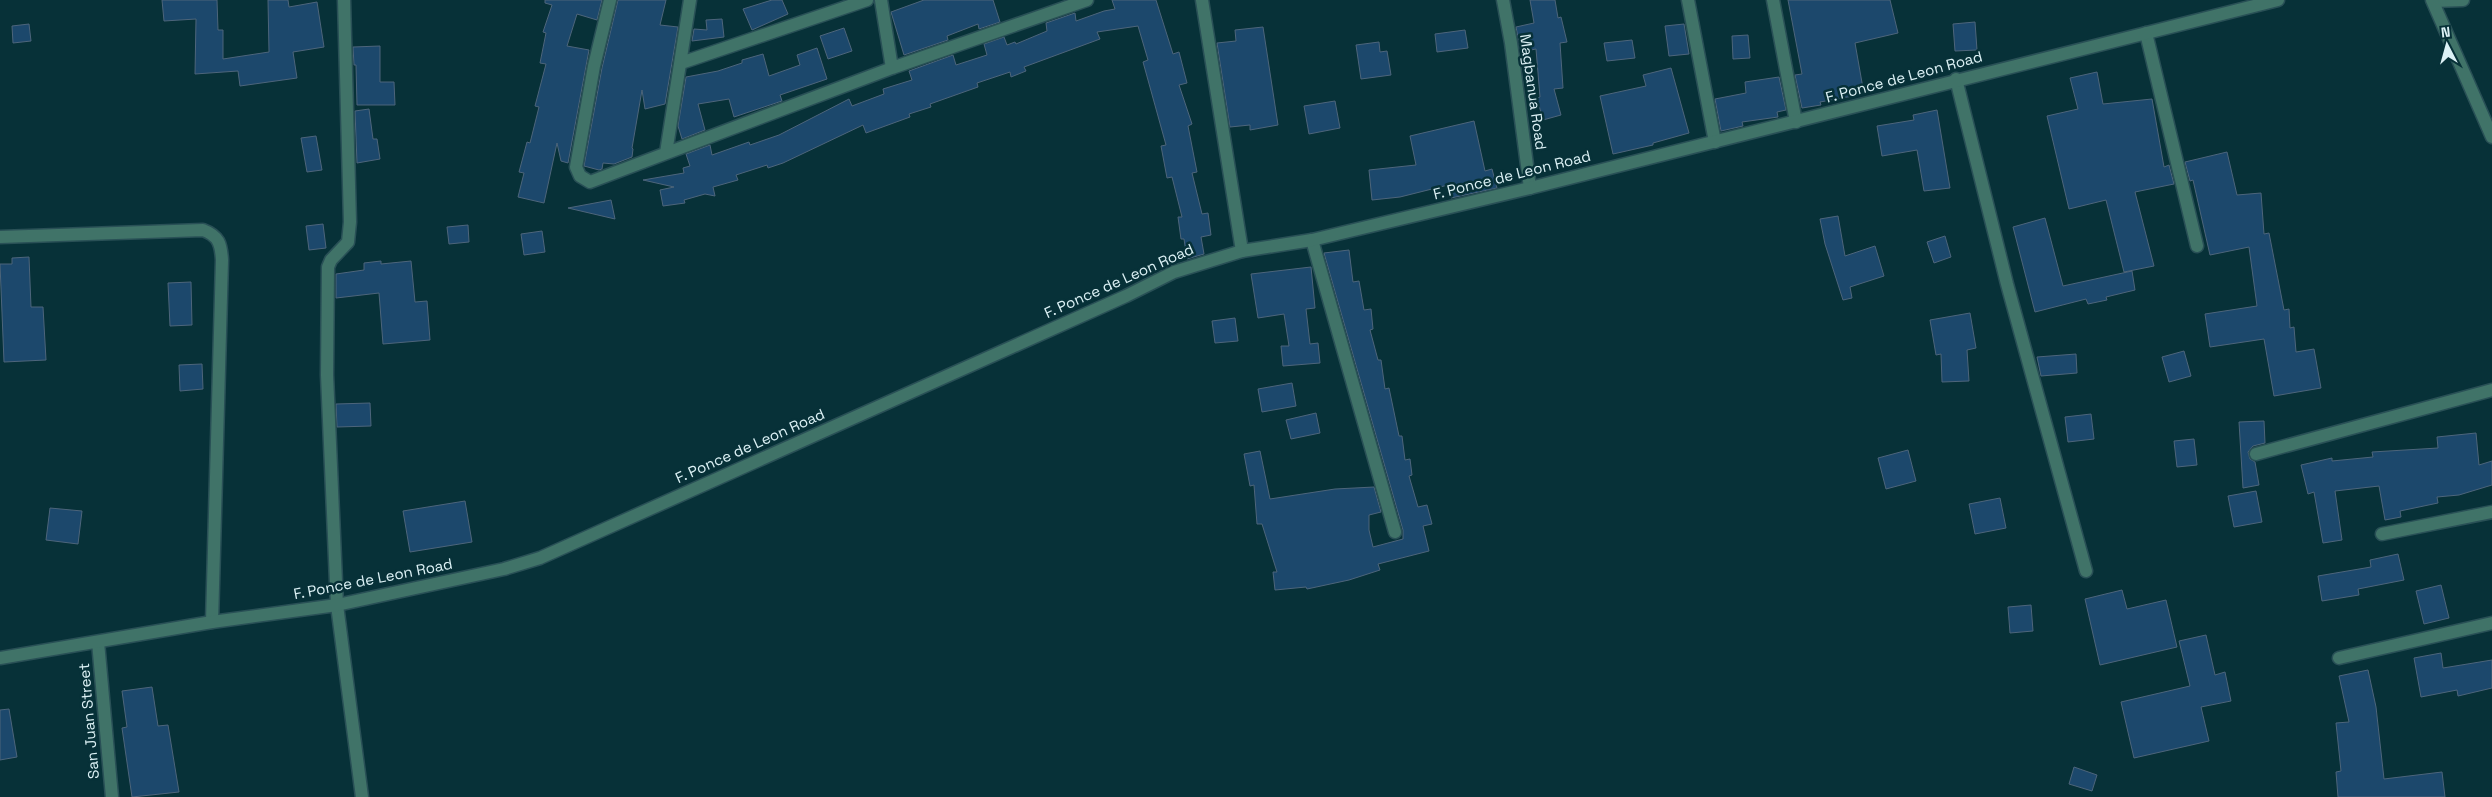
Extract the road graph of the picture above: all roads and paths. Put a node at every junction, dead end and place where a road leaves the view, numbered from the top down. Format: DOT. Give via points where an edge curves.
graph roads {
  1 [pos="344,0"];
  2 [pos="610,0"];
  3 [pos="690,0"];
  4 [pos="867,0"];
  5 [pos="881,0"];
  6 [pos="1087,0"];
  7 [pos="1202,0"];
  8 [pos="1502,0"];
  9 [pos="1688,0"];
  10 [pos="1773,0"];
  11 [pos="2278,0"];
  12 [pos="2463,0"];
  13 [pos="2433,1"];
  14 [pos="2146,33"];
  15 [pos="681,63"];
  16 [pos="892,68"];
  17 [pos="1956,80"];
  18 [pos="1796,122"];
  19 [pos="2492,138"];
  20 [pos="1715,142"];
  21 [pos="666,153"];
  22 [pos="1530,188"];
  23 [pos="0,237"];
  24 [pos="1312,240"];
  25 [pos="2197,246"];
  26 [pos="1242,251"];
  27 [pos="2492,390"];
  28 [pos="2256,454"];
  29 [pos="2492,512"];
  30 [pos="1394,532"];
  31 [pos="2382,534"];
  32 [pos="2086,571"];
  33 [pos="337,605"];
  34 [pos="212,622"];
  35 [pos="2492,623"];
  36 [pos="98,642"];
  37 [pos="0,658"];
  38 [pos="2340,658"];
  39 [pos="112,797"];
  40 [pos="362,797"];
  1 -- 33 [label="street" via="349,236 348,242 328,267 326,306"];
  2 -- 21 [label="street" via="594,66 576,167 580,176 590,182"];
  3 -- 15 [label="street"];
  4 -- 15 [label="street"];
  5 -- 16 [label="street"];
  6 -- 16 [label="street"];
  7 -- 26 [label="street"];
  8 -- 22 [label="street, Magbanua Road" via="1511,42"];
  9 -- 20 [label="street"];
  10 -- 18 [label="street"];
  11 -- 14 [label="street, F. Ponce de Leon Road"];
  12 -- 13 [label="street"];
  13 -- 19 [label="street"];
  14 -- 17 [label="street, F. Ponce de Leon Road"];
  14 -- 25 [label="street"];
  15 -- 21 [label="street"];
  16 -- 21 [label="street"];
  17 -- 18 [label="street, F. Ponce de Leon Road"];
  17 -- 32 [label="street" via="2007,284"];
  18 -- 20 [label="street, F. Ponce de Leon Road"];
  20 -- 22 [label="street, F. Ponce de Leon Road"];
  22 -- 24 [label="street, F. Ponce de Leon Road"];
  23 -- 34 [label="street" via="203,230 214,234 221,244"];
  24 -- 26 [label="street, F. Ponce de Leon Road"];
  24 -- 30 [label="street"];
  26 -- 33 [label="street, F. Ponce de Leon Road" via="1174,272 540,558 504,569"];
  27 -- 28 [label="street"];
  29 -- 31 [label="street"];
  33 -- 34 [label="street, F. Ponce de Leon Road"];
  33 -- 40 [label="street"];
  34 -- 36 [label="street, F. Ponce de Leon Road"];
  35 -- 38 [label="street"];
  36 -- 37 [label="street, F. Ponce de Leon Road"];
  36 -- 39 [label="street, San Juan Street"];
}
